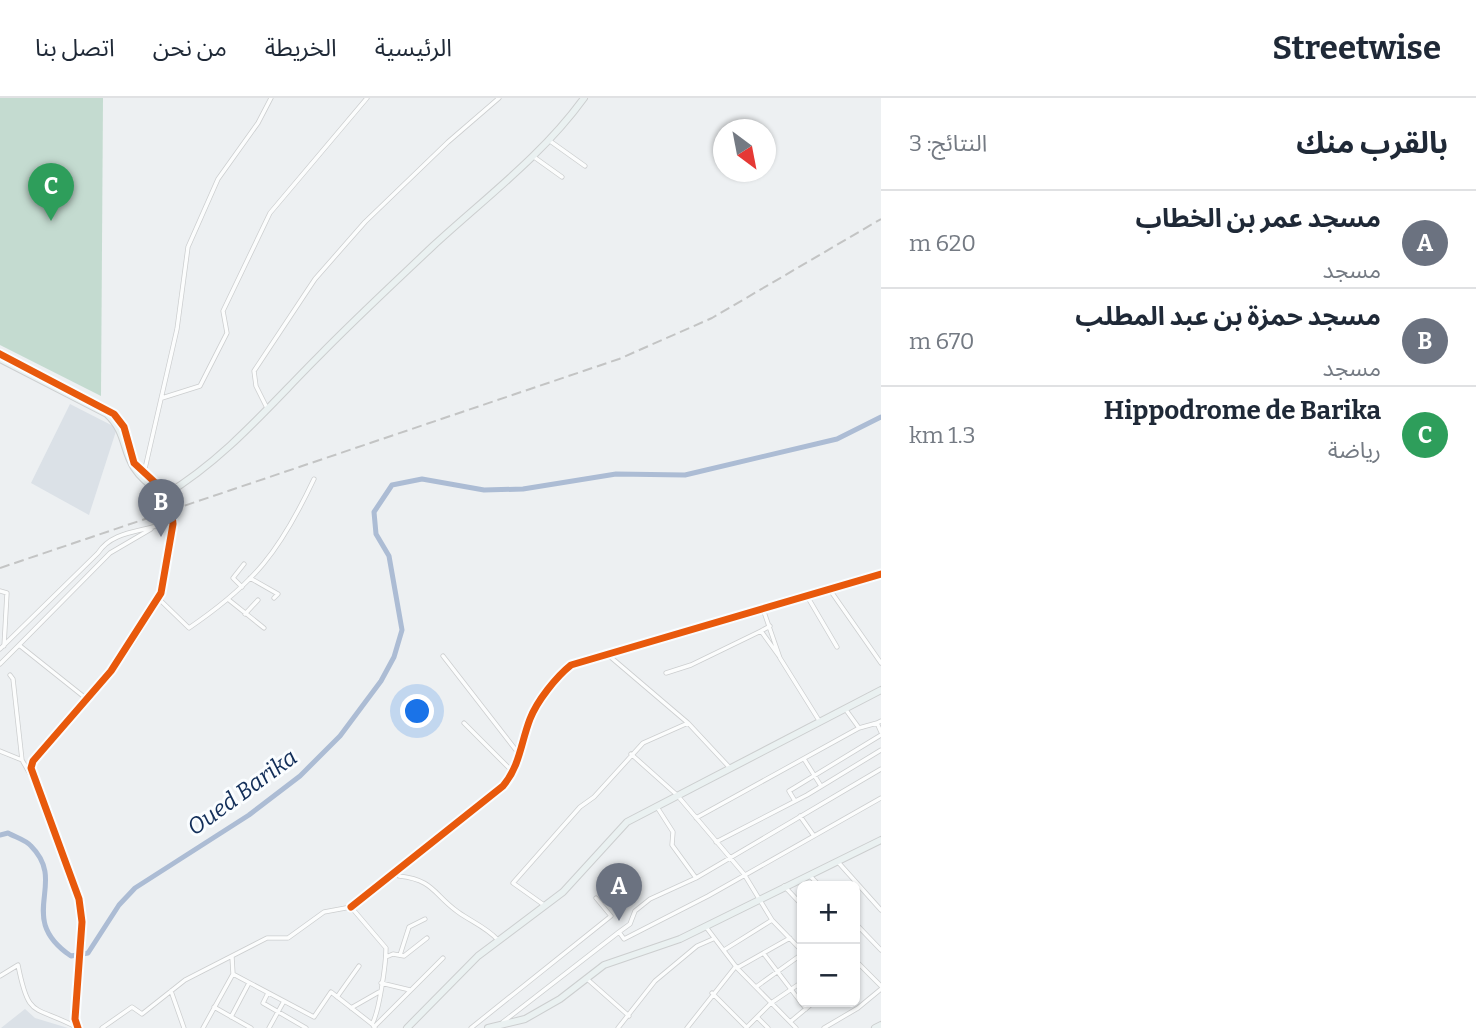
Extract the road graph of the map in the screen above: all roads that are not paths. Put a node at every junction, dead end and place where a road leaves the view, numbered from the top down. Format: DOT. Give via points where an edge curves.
graph roads {
  1 [pos="271,98"];
  2 [pos="367,98"];
  3 [pos="499,98"];
  4 [pos="584,98"];
  5 [pos="550,141"];
  6 [pos="534,157"];
  7 [pos="585,166"];
  8 [pos="562,177"];
  9 [pos="0,354"];
  10 [pos="0,359"];
  11 [pos="162,398"];
  12 [pos="268,410"];
  13 [pos="143,476"];
  14 [pos="314,479"];
  15 [pos="165,494"];
  16 [pos="172,520"];
  17 [pos="152,528"];
  18 [pos="244,564"];
  19 [pos="881,574"];
  20 [pos="250,578"];
  21 [pos="242,587"];
  22 [pos="830,589"];
  23 [pos="0,591"];
  24 [pos="807,596"];
  25 [pos="274,598"];
  26 [pos="159,599"];
  27 [pos="229,600"];
  28 [pos="258,600"];
  29 [pos="763,609"];
  30 [pos="244,614"];
  31 [pos="770,626"];
  32 [pos="264,628"];
  33 [pos="761,631"];
  34 [pos="775,637"];
  35 [pos="768,640"];
  36 [pos="19,645"];
  37 [pos="837,647"];
  38 [pos="2,648"];
  39 [pos="607,654"];
  40 [pos="443,656"];
  41 [pos="780,657"];
  42 [pos="881,663"];
  43 [pos="0,664"];
  44 [pos="666,673"];
  45 [pos="10,675"];
  46 [pos="881,690"];
  47 [pos="88,700"];
  48 [pos="845,709"];
  49 [pos="820,722"];
  50 [pos="879,722"];
  51 [pos="464,723"];
  52 [pos="688,723"];
  53 [pos="859,728"];
  54 [pos="881,733"];
  55 [pos="0,751"];
  56 [pos="881,751"];
  57 [pos="520,754"];
  58 [pos="631,754"];
  59 [pos="804,759"];
  60 [pos="22,760"];
  61 [pos="730,768"];
  62 [pos="881,769"];
  63 [pos="514,773"];
  64 [pos="814,775"];
  65 [pos="31,776"];
  66 [pos="821,786"];
  67 [pos="677,795"];
  68 [pos="881,798"];
  69 [pos="795,801"];
  70 [pos="655,806"];
  71 [pos="800,816"];
  72 [pos="696,818"];
  73 [pos="814,836"];
  74 [pos="881,840"];
  75 [pos="716,842"];
  76 [pos="728,856"];
  77 [pos="836,860"];
  78 [pos="393,872"];
  79 [pos="744,874"];
  80 [pos="807,874"];
  81 [pos="696,878"];
  82 [pos="815,881"];
  83 [pos="783,885"];
  84 [pos="759,897"];
  85 [pos="596,898"];
  86 [pos="797,900"];
  87 [pos="544,905"];
  88 [pos="351,906"];
  89 [pos="881,910"];
  90 [pos="425,919"];
  91 [pos="772,920"];
  92 [pos="705,926"];
  93 [pos="860,927"];
  94 [pos="619,932"];
  95 [pos="426,938"];
  96 [pos="790,938"];
  97 [pos="713,939"];
  98 [pos="498,940"];
  99 [pos="797,947"];
  100 [pos="881,950"];
  101 [pos="723,951"];
  102 [pos="764,954"];
  103 [pos="400,955"];
  104 [pos="232,956"];
  105 [pos="386,957"];
  106 [pos="797,957"];
  107 [pos="443,958"];
  108 [pos="860,965"];
  109 [pos="359,966"];
  110 [pos="736,967"];
  111 [pos="777,971"];
  112 [pos="233,974"];
  113 [pos="0,976"];
  114 [pos="586,978"];
  115 [pos="249,983"];
  116 [pos="381,984"];
  117 [pos="797,986"];
  118 [pos="756,987"];
  119 [pos="881,987"];
  120 [pos="172,989"];
  121 [pos="410,990"];
  122 [pos="791,990"];
  123 [pos="379,992"];
  124 [pos="268,993"];
  125 [pos="712,993"];
  126 [pos="337,997"];
  127 [pos="284,1001"];
  128 [pos="771,1003"];
  129 [pos="214,1007"];
  130 [pos="808,1007"];
  131 [pos="351,1008"];
  132 [pos="858,1008"];
  133 [pos="806,1009"];
  134 [pos="278,1011"];
  135 [pos="629,1016"];
  136 [pos="231,1017"];
  137 [pos="757,1017"];
  138 [pos="790,1022"];
  139 [pos="763,1023"];
  140 [pos="881,1025"];
  141 [pos="374,1026"];
  142 [pos="504,1026"];
  143 [pos="78,1028"];
  144 [pos="102,1028"];
  145 [pos="184,1028"];
  146 [pos="202,1028"];
  147 [pos="251,1028"];
  148 [pos="269,1028"];
  149 [pos="306,1028"];
  150 [pos="407,1028"];
  151 [pos="471,1028"];
  152 [pos="488,1028"];
  153 [pos="618,1028"];
  154 [pos="687,1028"];
  155 [pos="747,1028"];
  156 [pos="758,1028"];
  157 [pos="768,1028"];
  158 [pos="796,1028"];
  159 [pos="824,1028"];
  160 [pos="875,1028"];
  1 -- 11 [label="street" via="218,179 188,247 182,303"];
  2 -- 11 [label="street" via="270,214 223,311 227,333 200,386"];
  3 -- 12 [label="street" via="365,222 315,279 254,370"];
  4 -- 5 [label="street"];
  5 -- 6 [label="street"];
  5 -- 7 [label="street"];
  6 -- 8 [label="street"];
  6 -- 12 [label="street" via="434,246"];
  9 -- 13 [label="street" via="114,414 124,427 133,460"];
  10 -- 13 [label="street" via="110,416 119,428 130,466"];
  11 -- 13 [label="street"];
  12 -- 15 [label="street" via="209,467"];
  13 -- 15 [label="street"];
  14 -- 20 [label="street" via="277,551"];
  15 -- 16 [label="street"];
  16 -- 17 [label="street"];
  16 -- 26 [label="street"];
  17 -- 36 [label="street" via="110,553"];
  17 -- 38 [label="street" via="139,528 106,541"];
  18 -- 21 [label="street" via="233,578"];
  19 -- 22 [label="street"];
  20 -- 21 [label="street"];
  20 -- 25 [label="street" via="278,594"];
  21 -- 27 [label="street"];
  22 -- 24 [label="street"];
  22 -- 42 [label="street"];
  23 -- 38 [label="street" via="7,593"];
  24 -- 29 [label="street"];
  24 -- 37 [label="street"];
  26 -- 27 [label="street" via="189,628"];
  26 -- 47 [label="street"];
  27 -- 30 [label="street"];
  28 -- 30 [label="street"];
  29 -- 31 [label="street"];
  29 -- 39 [label="street"];
  30 -- 32 [label="street"];
  31 -- 33 [label="street"];
  31 -- 34 [label="street"];
  33 -- 35 [label="street"];
  33 -- 44 [label="street"];
  34 -- 35 [label="street"];
  34 -- 41 [label="street"];
  35 -- 41 [label="street"];
  36 -- 43 [label="street"];
  36 -- 47 [label="street"];
  39 -- 52 [label="street"];
  39 -- 57 [label="street" via="561,672 531,716"];
  40 -- 57 [label="street"];
  41 -- 49 [label="street"];
  45 -- 60 [label="street"];
  46 -- 48 [label="street"];
  47 -- 65 [label="street" via="33,761"];
  48 -- 49 [label="street"];
  48 -- 53 [label="street"];
  49 -- 61 [label="street"];
  50 -- 53 [label="street"];
  50 -- 54 [label="street"];
  51 -- 63 [label="street"];
  52 -- 58 [label="street" via="643,743"];
  52 -- 61 [label="street"];
  53 -- 59 [label="street"];
  54 -- 64 [label="street"];
  55 -- 60 [label="street"];
  56 -- 66 [label="street"];
  57 -- 63 [label="street"];
  58 -- 67 [label="street"];
  58 -- 87 [label="street" via="513,883"];
  59 -- 64 [label="street"];
  59 -- 72 [label="street"];
  60 -- 65 [label="street"];
  61 -- 67 [label="street"];
  62 -- 71 [label="street"];
  63 -- 78 [label="street" via="490,798"];
  64 -- 66 [label="street"];
  64 -- 69 [label="street" via="789,791"];
  65 -- 143 [label="street" via="76,884 82,922"];
  66 -- 69 [label="street"];
  67 -- 70 [label="street"];
  67 -- 72 [label="street"];
  68 -- 73 [label="street"];
  69 -- 75 [label="street"];
  70 -- 81 [label="street" via="671,829 672,845"];
  70 -- 87 [label="street" via="620,827 576,878"];
  71 -- 73 [label="street"];
  71 -- 76 [label="street"];
  72 -- 75 [label="street"];
  73 -- 79 [label="street"];
  74 -- 77 [label="street"];
  75 -- 76 [label="street"];
  76 -- 79 [label="street"];
  76 -- 81 [label="street"];
  77 -- 80 [label="street"];
  77 -- 89 [label="street"];
  78 -- 88 [label="street"];
  78 -- 98 [label="street" via="436,889 457,912"];
  79 -- 84 [label="street"];
  79 -- 94 [label="street" via="624,939"];
  80 -- 82 [label="street"];
  80 -- 83 [label="street"];
  81 -- 94 [label="street" via="650,899"];
  83 -- 84 [label="street"];
  83 -- 86 [label="street"];
  84 -- 91 [label="street"];
  84 -- 92 [label="street"];
  85 -- 151 [label="street" via="611,916"];
  87 -- 98 [label="street"];
  88 -- 104 [label="street" via="324,912 288,938 267,938"];
  88 -- 105 [label="street" via="381,941"];
  90 -- 103 [label="street" via="410,927"];
  91 -- 96 [label="street"];
  91 -- 101 [label="street"];
  92 -- 97 [label="street"];
  92 -- 114 [label="street" via="604,965"];
  93 -- 100 [label="street"];
  94 -- 142 [label="street"];
  95 -- 103 [label="street"];
  96 -- 99 [label="street"];
  96 -- 102 [label="street"];
  97 -- 101 [label="street"];
  97 -- 135 [label="street" via="697,946 655,981"];
  98 -- 150 [label="street"];
  101 -- 110 [label="street"];
  102 -- 110 [label="street"];
  102 -- 111 [label="street"];
  103 -- 105 [label="street"];
  104 -- 112 [label="street"];
  104 -- 120 [label="street"];
  105 -- 116 [label="street"];
  106 -- 111 [label="street"];
  107 -- 121 [label="street"];
  108 -- 119 [label="street"];
  109 -- 126 [label="street"];
  110 -- 118 [label="street"];
  110 -- 125 [label="street"];
  111 -- 118 [label="street"];
  111 -- 122 [label="street"];
  112 -- 115 [label="street"];
  112 -- 129 [label="street"];
  113 -- 143 [label="street" via="18,965 24,998 36,1010"];
  114 -- 135 [label="street"];
  114 -- 142 [label="street" via="525,1020"];
  115 -- 124 [label="street"];
  115 -- 136 [label="street"];
  116 -- 121 [label="street"];
  116 -- 123 [label="street"];
  117 -- 122 [label="street"];
  118 -- 128 [label="street"];
  119 -- 132 [label="street"];
  120 -- 144 [label="street" via="142,1014 132,1007"];
  120 -- 145 [label="street"];
  121 -- 141 [label="street"];
  122 -- 128 [label="street"];
  122 -- 133 [label="street"];
  123 -- 131 [label="street"];
  123 -- 141 [label="street"];
  124 -- 127 [label="street"];
  124 -- 134 [label="street" via="263,1003"];
  125 -- 154 [label="street"];
  125 -- 155 [label="street"];
  126 -- 127 [label="street" via="331,992 314,1017"];
  126 -- 131 [label="street"];
  127 -- 134 [label="street"];
  128 -- 137 [label="street"];
  128 -- 138 [label="street"];
  129 -- 136 [label="street"];
  129 -- 146 [label="street"];
  130 -- 133 [label="street"];
  131 -- 141 [label="street"];
  132 -- 159 [label="street"];
  133 -- 138 [label="street"];
  134 -- 148 [label="street"];
  134 -- 149 [label="street"];
  135 -- 153 [label="street"];
  136 -- 147 [label="street"];
  137 -- 139 [label="street"];
  137 -- 155 [label="street"];
  138 -- 158 [label="street"];
  139 -- 156 [label="street"];
  139 -- 157 [label="street"];
  140 -- 160 [label="street"];
  142 -- 152 [label="street"];
}
